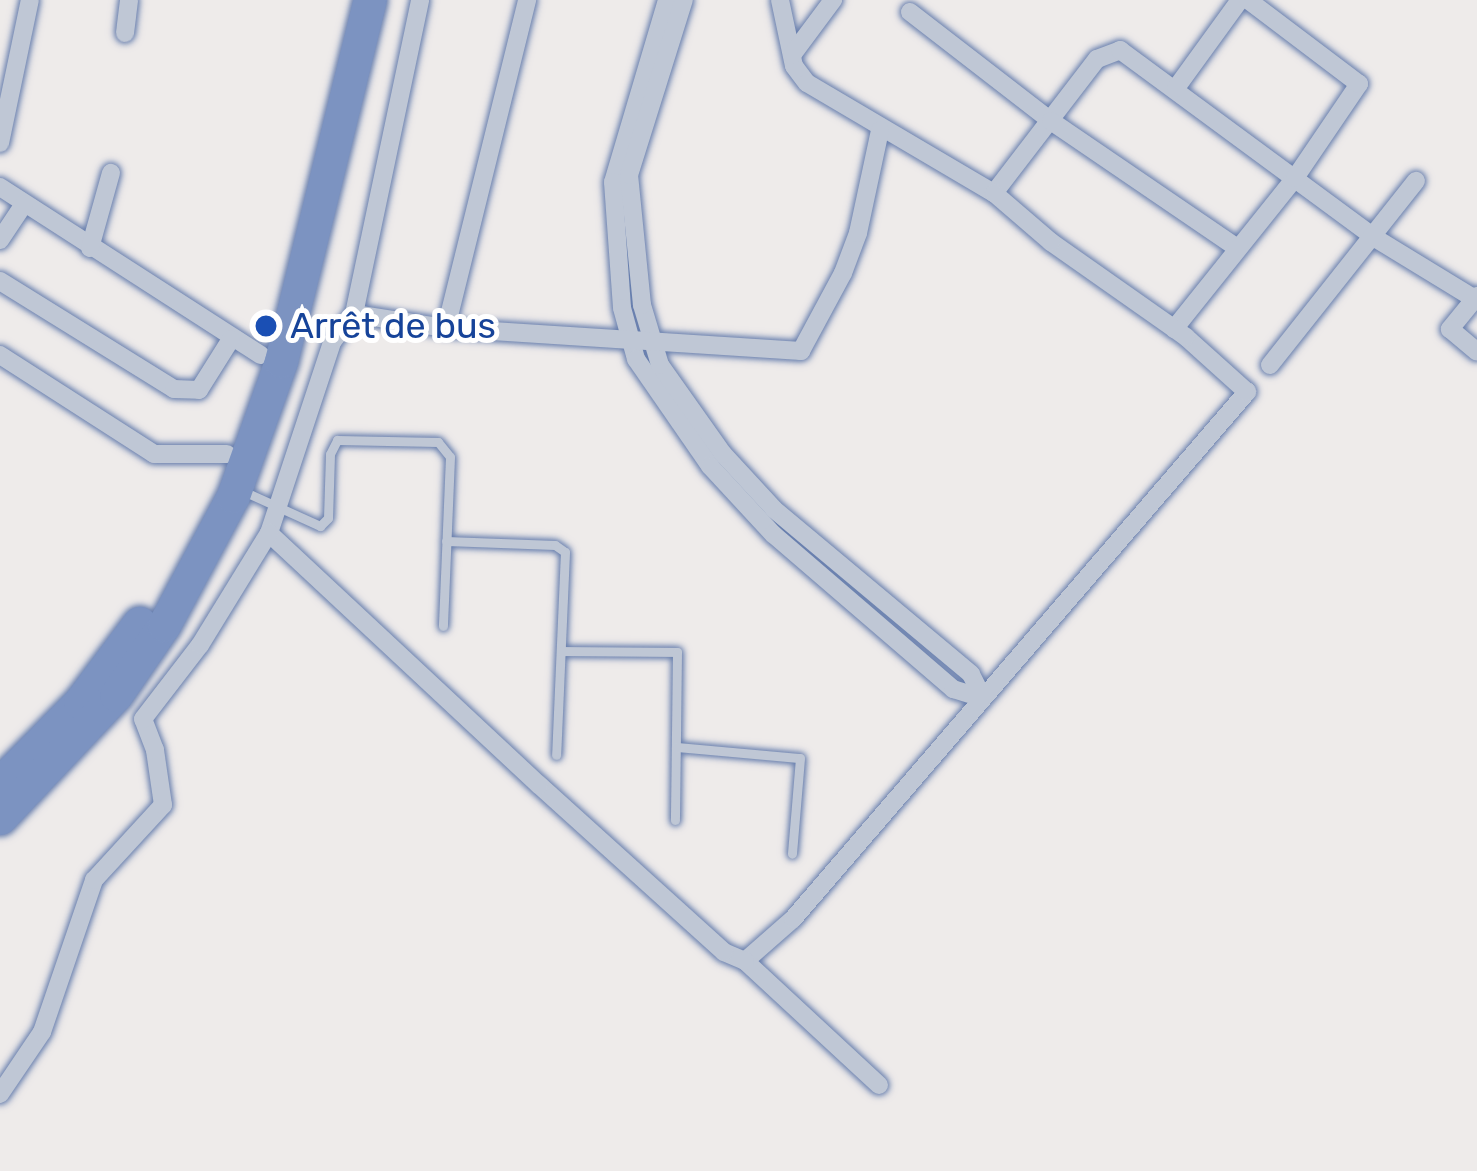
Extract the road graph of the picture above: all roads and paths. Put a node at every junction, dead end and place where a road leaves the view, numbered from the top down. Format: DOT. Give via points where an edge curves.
graph roads {
  1 [pos="30,0"];
  2 [pos="129,0"];
  3 [pos="349,0"];
  4 [pos="370,0"];
  5 [pos="420,0"];
  6 [pos="527,0"];
  7 [pos="668,0"];
  8 [pos="684,0"];
  9 [pos="780,0"];
  10 [pos="833,0"];
  11 [pos="1244,0"];
  12 [pos="910,12"];
  13 [pos="125,33"];
  14 [pos="791,55"];
  15 [pos="1176,88"];
  16 [pos="1051,121"];
  17 [pos="880,130"];
  18 [pos="0,143"];
  19 [pos="111,173"];
  20 [pos="1295,178"];
  21 [pos="1416,181"];
  22 [pos="0,188"];
  23 [pos="994,194"];
  24 [pos="24,204"];
  25 [pos="1376,238"];
  26 [pos="0,240"];
  27 [pos="90,248"];
  28 [pos="1237,248"];
  29 [pos="0,280"];
  30 [pos="1476,298"];
  31 [pos="354,314"];
  32 [pos="446,328"];
  33 [pos="1174,328"];
  34 [pos="626,338"];
  35 [pos="231,339"];
  36 [pos="654,344"];
  37 [pos="1477,352"];
  38 [pos="0,355"];
  39 [pos="261,355"];
  40 [pos="1270,365"];
  41 [pos="227,454"];
  42 [pos="236,488"];
  43 [pos="278,509"];
  44 [pos="269,533"];
  45 [pos="446,541"];
  46 [pos="442,626"];
  47 [pos="561,651"];
  48 [pos="116,694"];
  49 [pos="983,698"];
  50 [pos="143,719"];
  51 [pos="676,747"];
  52 [pos="556,755"];
  53 [pos="0,783"];
  54 [pos="0,818"];
  55 [pos="675,820"];
  56 [pos="791,854"];
  57 [pos="745,961"];
  58 [pos="879,1085"];
  59 [pos="0,1094"];
  1 -- 18 [label="street"];
  2 -- 13 [label="street"];
  3 -- 39 [label="highway"];
  4 -- 42 [label="highway" via="281,361"];
  5 -- 31 [label="street"];
  6 -- 32 [label="street"];
  7 -- 34 [label="street" via="613,182"];
  8 -- 36 [label="street" via="629,175 642,305"];
  9 -- 14 [label="street"];
  10 -- 14 [label="street"];
  11 -- 15 [label="street"];
  11 -- 20 [label="street" via="1359,84"];
  12 -- 16 [label="street"];
  14 -- 17 [label="street" via="806,83"];
  15 -- 16 [label="street" via="1129,53 1107,53"];
  15 -- 20 [label="street"];
  16 -- 23 [label="street"];
  16 -- 28 [label="street"];
  17 -- 23 [label="street"];
  17 -- 36 [label="street" via="844,273 801,351"];
  19 -- 27 [label="street"];
  20 -- 25 [label="street"];
  20 -- 28 [label="street"];
  21 -- 25 [label="street"];
  22 -- 24 [label="street"];
  23 -- 33 [label="street"];
  24 -- 26 [label="street"];
  24 -- 27 [label="street"];
  25 -- 30 [label="street"];
  25 -- 40 [label="street"];
  27 -- 35 [label="street"];
  28 -- 33 [label="street"];
  29 -- 35 [label="street" via="188,393 207,381"];
  30 -- 37 [label="street" via="1450,329"];
  31 -- 32 [label="street"];
  31 -- 43 [label="street" via="332,342"];
  32 -- 34 [label="street"];
  33 -- 49 [label="street" via="1247,392"];
  34 -- 36 [label="street"];
  34 -- 49 [label="street" via="652,388 772,534 953,689"];
  35 -- 39 [label="street"];
  36 -- 49 [label="street" via="723,454 761,495 971,674"];
  38 -- 41 [label="street" via="154,454"];
  39 -- 41 [label="highway"];
  41 -- 53 [label="highway" via="188,545 147,612 80,702"];
  42 -- 43 [label="lane"];
  42 -- 48 [label="highway" via="164,625"];
  43 -- 44 [label="street"];
  43 -- 45 [label="lane" via="316,527 326,521 331,449 341,438 432,440 450,457"];
  44 -- 50 [label="street"];
  44 -- 57 [label="street" via="690,922"];
  45 -- 46 [label="lane"];
  45 -- 47 [label="lane" via="563,548"];
  47 -- 51 [label="lane" via="677,652"];
  47 -- 52 [label="lane"];
  48 -- 50 [label="street"];
  48 -- 54 [label="highway"];
  49 -- 57 [label="street" via="793,920"];
  50 -- 59 [label="street" via="163,805 94,880 42,1032"];
  51 -- 55 [label="lane"];
  51 -- 56 [label="lane" via="800,758"];
  57 -- 58 [label="street"];
}
